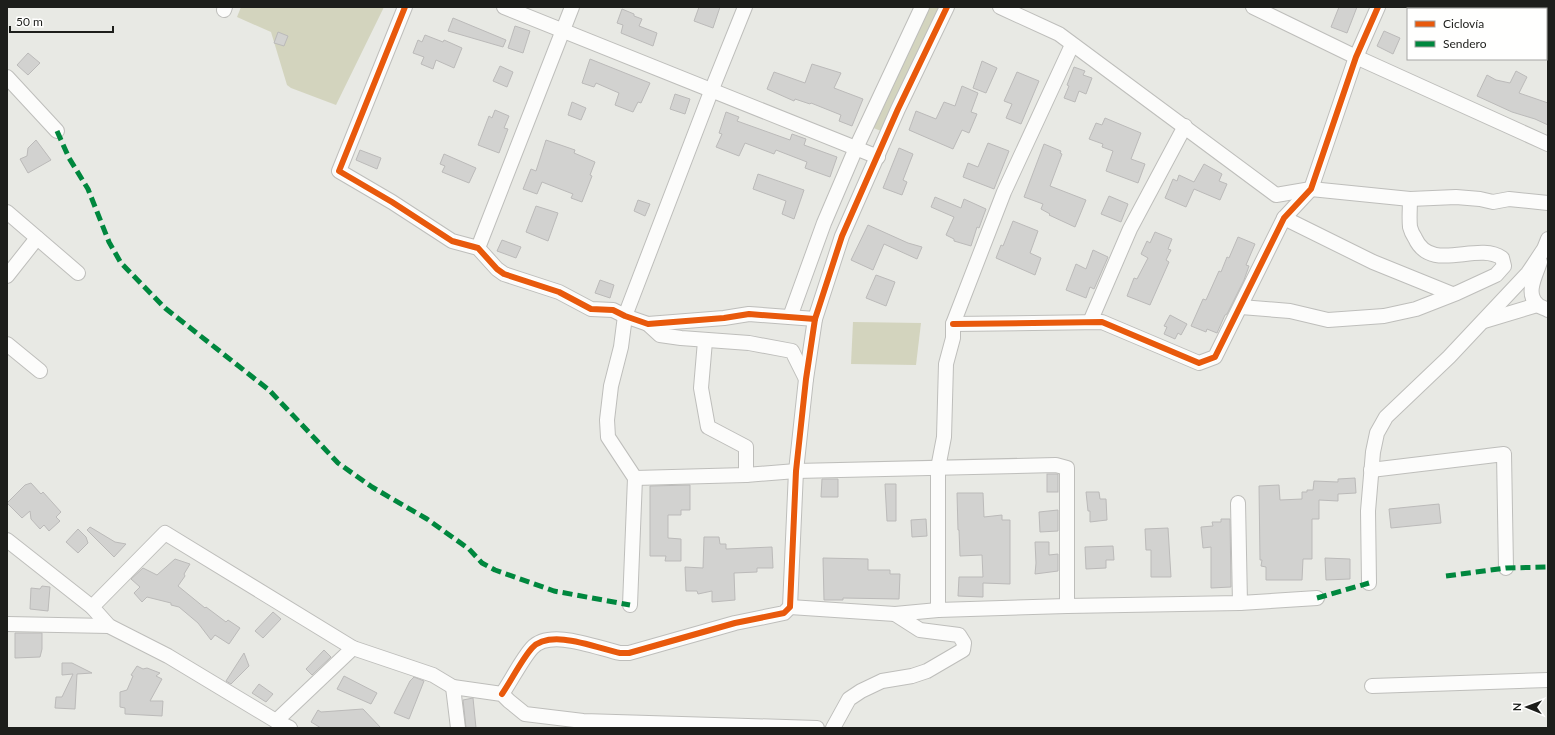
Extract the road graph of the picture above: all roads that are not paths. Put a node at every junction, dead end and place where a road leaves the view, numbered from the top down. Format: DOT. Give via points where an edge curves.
graph roads {
  1 [pos="405,7"];
  2 [pos="504,7"];
  3 [pos="572,7"];
  4 [pos="745,7"];
  5 [pos="922,7"];
  6 [pos="947,7"];
  7 [pos="1000,7"];
  8 [pos="1253,7"];
  9 [pos="1378,7"];
  10 [pos="562,31"];
  11 [pos="1072,45"];
  12 [pos="1356,57"];
  13 [pos="7,77"];
  14 [pos="712,89"];
  15 [pos="1185,126"];
  16 [pos="57,131"];
  17 [pos="1548,144"];
  18 [pos="856,148"];
  19 [pos="878,156"];
  20 [pos="1311,189"];
  21 [pos="1410,199"];
  22 [pos="1548,203"];
  23 [pos="7,212"];
  24 [pos="1284,218"];
  25 [pos="37,238"];
  26 [pos="1546,244"];
  27 [pos="478,248"];
  28 [pos="78,273"];
  29 [pos="7,276"];
  30 [pos="1452,294"];
  31 [pos="1241,307"];
  32 [pos="1542,307"];
  33 [pos="625,316"];
  34 [pos="790,318"];
  35 [pos="815,319"];
  36 [pos="1483,321"];
  37 [pos="1090,322"];
  38 [pos="648,324"];
  39 [pos="953,324"];
  40 [pos="705,341"];
  41 [pos="7,344"];
  42 [pos="40,371"];
  43 [pos="806,379"];
  44 [pos="938,468"];
  45 [pos="1371,470"];
  46 [pos="796,471"];
  47 [pos="746,475"];
  48 [pos="635,478"];
  49 [pos="1238,503"];
  50 [pos="7,540"];
  51 [pos="1506,568"];
  52 [pos="1369,583"];
  53 [pos="1317,598"];
  54 [pos="1240,603"];
  55 [pos="630,605"];
  56 [pos="1067,606"];
  57 [pos="92,607"];
  58 [pos="790,607"];
  59 [pos="938,610"];
  60 [pos="895,614"];
  61 [pos="7,624"];
  62 [pos="109,626"];
  63 [pos="353,648"];
  64 [pos="1548,680"];
  65 [pos="1372,686"];
  66 [pos="453,687"];
  67 [pos="502,694"];
  68 [pos="276,721"];
  69 [pos="584,725"];
  70 [pos="681,726"];
  71 [pos="290,728"];
  72 [pos="458,728"];
  73 [pos="817,728"];
  74 [pos="833,728"];
  1 -- 27 [label="street" via="339,171 452,241"];
  2 -- 10 [label="street"];
  3 -- 10 [label="street"];
  4 -- 14 [label="street"];
  5 -- 18 [label="street"];
  6 -- 19 [label="street"];
  7 -- 11 [label="street" via="1059,34"];
  8 -- 12 [label="street"];
  9 -- 12 [label="street"];
  10 -- 14 [label="street"];
  10 -- 27 [label="street"];
  11 -- 15 [label="street"];
  11 -- 39 [label="street" via="1004,192"];
  12 -- 17 [label="street"];
  12 -- 20 [label="street"];
  13 -- 16 [label="street"];
  14 -- 18 [label="street"];
  14 -- 33 [label="street"];
  15 -- 20 [label="street" via="1276,195"];
  15 -- 37 [label="street" via="1130,229"];
  18 -- 19 [label="street"];
  18 -- 34 [label="street" via="824,223"];
  19 -- 35 [label="street" via="842,236"];
  20 -- 21 [label="street"];
  20 -- 24 [label="street"];
  21 -- 22 [label="street" via="1456,197 1493,202 1509,199"];
  21 -- 30 [label="street" via="1410,228 1418,245 1429,254 1448,256 1483,253 1495,254 1502,258 1504,266 1496,275"];
  23 -- 25 [label="street"];
  24 -- 30 [label="street" via="1373,262"];
  24 -- 31 [label="street"];
  25 -- 28 [label="street"];
  25 -- 29 [label="street"];
  26 -- 32 [label="street" via="1531,296"];
  26 -- 36 [label="street" via="1528,273"];
  27 -- 33 [label="street" via="504,274 558,292 591,309 613,310"];
  30 -- 31 [label="street" via="1416,309 1354,319 1328,320 1290,311"];
  31 -- 37 [label="street" via="1215,357 1199,363 1102,322"];
  32 -- 36 [label="street"];
  33 -- 38 [label="street"];
  33 -- 48 [label="street" via="622,347 611,386 608,437"];
  34 -- 35 [label="street"];
  34 -- 38 [label="street" via="749,314"];
  35 -- 43 [label="street"];
  36 -- 45 [label="street" via="1386,417 1377,433"];
  37 -- 39 [label="street"];
  38 -- 40 [label="street" via="660,335"];
  39 -- 44 [label="street" via="953,338 946,364 944,437"];
  40 -- 43 [label="street" via="749,343 792,351"];
  40 -- 47 [label="street" via="701,388 708,427 746,446"];
  41 -- 42 [label="street"];
  43 -- 46 [label="street"];
  44 -- 46 [label="street"];
  44 -- 56 [label="street" via="1056,465 1068,468"];
  44 -- 59 [label="street"];
  45 -- 51 [label="street" via="1504,454"];
  45 -- 52 [label="street" via="1368,511"];
  46 -- 47 [label="street"];
  46 -- 58 [label="street"];
  47 -- 48 [label="street"];
  48 -- 55 [label="street"];
  49 -- 54 [label="street"];
  50 -- 57 [label="street"];
  53 -- 54 [label="street"];
  54 -- 56 [label="street"];
  56 -- 59 [label="street"];
  57 -- 62 [label="street"];
  57 -- 63 [label="street" via="165,532"];
  58 -- 60 [label="street"];
  58 -- 67 [label="street" via="784,613 735,623 629,653 562,639 545,639 532,648"];
  59 -- 60 [label="street"];
  60 -- 74 [label="street" via="920,630 959,635 964,643 963,650 927,671 882,682 861,691 849,699"];
  61 -- 62 [label="street"];
  62 -- 68 [label="street" via="168,656"];
  63 -- 66 [label="street" via="433,675"];
  63 -- 68 [label="street"];
  64 -- 65 [label="street"];
  66 -- 67 [label="street"];
  66 -- 72 [label="street"];
  67 -- 69 [label="street" via="525,714"];
  68 -- 71 [label="street"];
  69 -- 70 [label="street"];
  70 -- 73 [label="street"];
}
